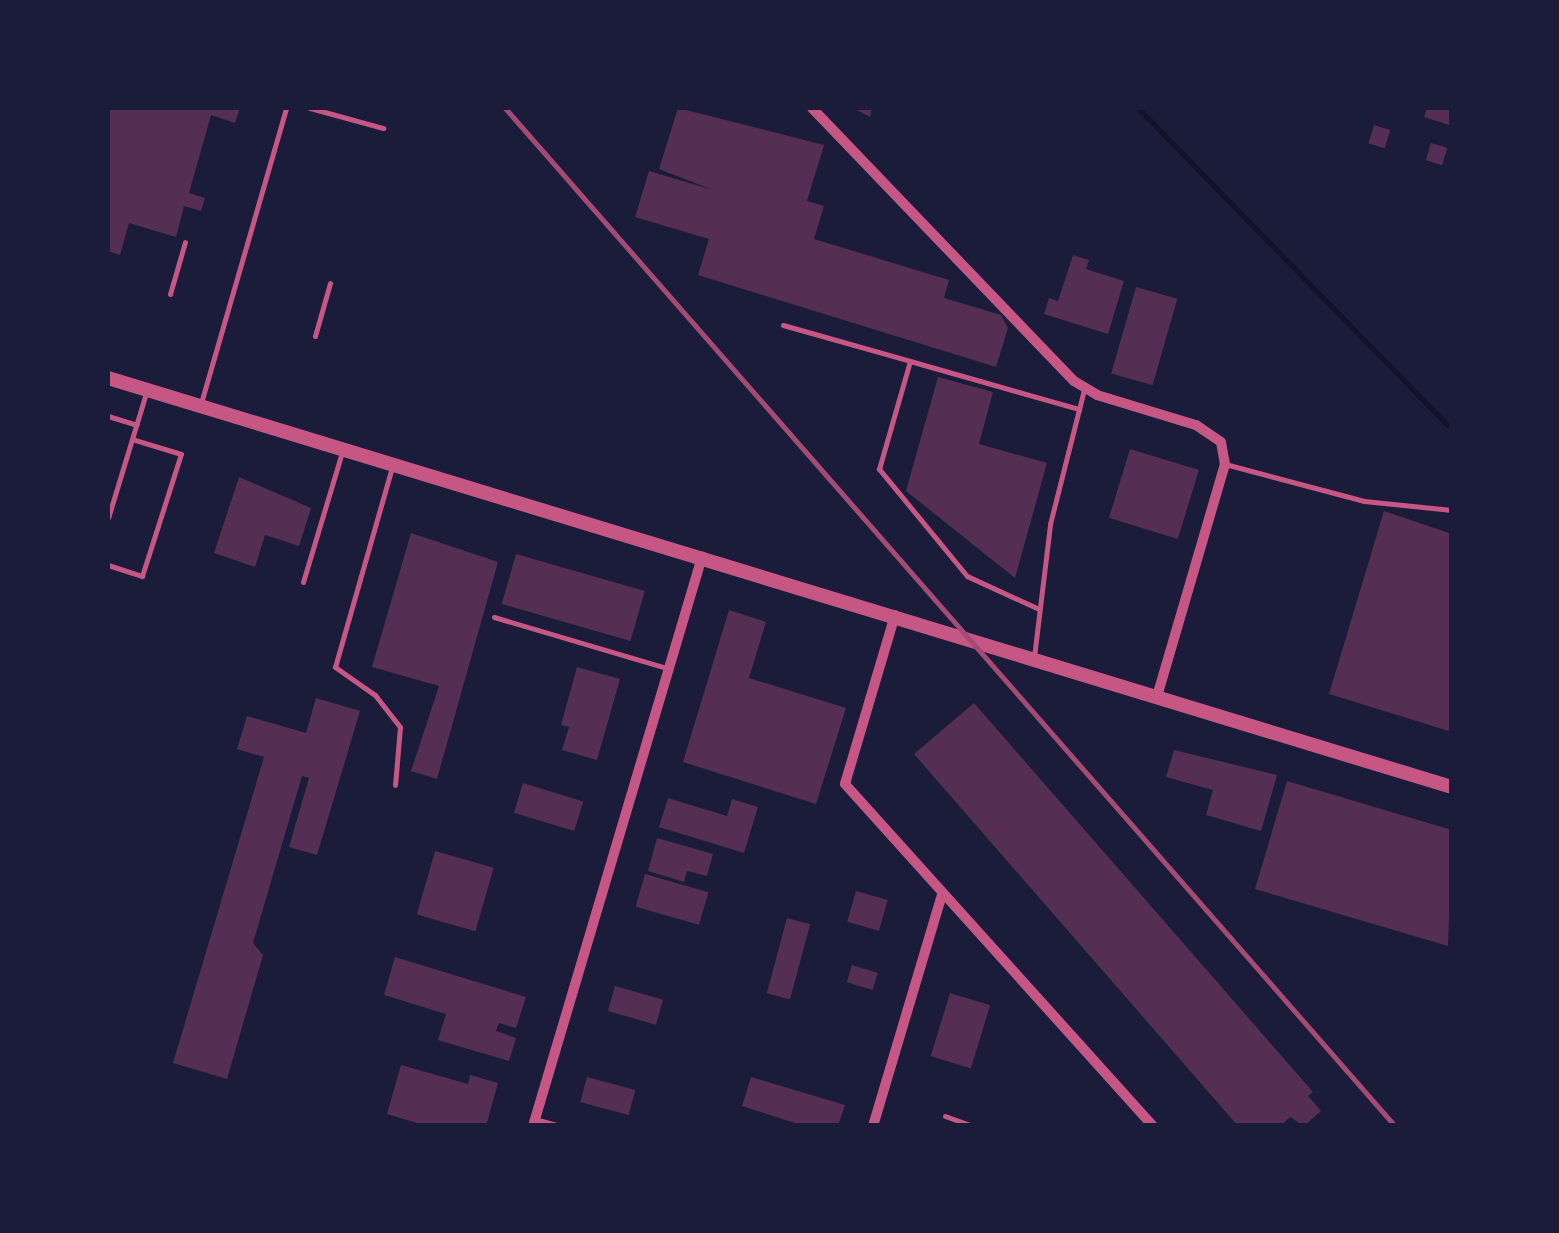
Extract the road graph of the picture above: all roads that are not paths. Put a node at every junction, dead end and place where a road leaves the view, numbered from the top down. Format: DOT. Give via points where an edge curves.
graph roads {
  1 [pos="286,108"];
  2 [pos="310,108"];
  3 [pos="812,108"];
  4 [pos="383,128"];
  5 [pos="185,242"];
  6 [pos="330,283"];
  7 [pos="170,294"];
  8 [pos="783,326"];
  9 [pos="315,336"];
  10 [pos="910,361"];
  11 [pos="108,378"];
  12 [pos="1084,389"];
  13 [pos="147,390"];
  14 [pos="200,406"];
  15 [pos="1079,409"];
  16 [pos="108,416"];
  17 [pos="136,425"];
  18 [pos="132,439"];
  19 [pos="343,449"];
  20 [pos="392,464"];
  21 [pos="1225,464"];
  22 [pos="1452,510"];
  23 [pos="108,518"];
  24 [pos="702,557"];
  25 [pos="108,565"];
  26 [pos="302,582"];
  27 [pos="1039,609"];
  28 [pos="895,615"];
  29 [pos="494,618"];
  30 [pos="1034,656"];
  31 [pos="668,669"];
  32 [pos="1157,697"];
  33 [pos="395,785"];
  34 [pos="1452,787"];
  35 [pos="942,894"];
  36 [pos="946,1116"];
  37 [pos="534,1122"];
  38 [pos="364,1126"];
  39 [pos="372,1126"];
  40 [pos="560,1126"];
  41 [pos="873,1126"];
  42 [pos="972,1126"];
  43 [pos="1153,1126"];
  1 -- 14 [label="lane"];
  2 -- 4 [label="lane"];
  3 -- 12 [label="street"];
  5 -- 7 [label="lane"];
  6 -- 9 [label="lane"];
  8 -- 10 [label="lane"];
  10 -- 15 [label="lane"];
  10 -- 27 [label="lane" via="879,470 967,576"];
  11 -- 13 [label="street"];
  12 -- 15 [label="lane"];
  12 -- 21 [label="street" via="1196,425 1221,442"];
  13 -- 14 [label="street"];
  13 -- 17 [label="lane"];
  14 -- 19 [label="street"];
  15 -- 27 [label="lane" via="1050,524"];
  16 -- 17 [label="lane"];
  17 -- 18 [label="lane"];
  18 -- 23 [label="lane"];
  18 -- 25 [label="lane" via="181,454 142,576"];
  19 -- 20 [label="street"];
  19 -- 26 [label="lane"];
  20 -- 24 [label="street"];
  20 -- 33 [label="lane" via="335,667 375,695 400,726"];
  21 -- 22 [label="lane" via="1364,501"];
  21 -- 32 [label="street"];
  24 -- 28 [label="street"];
  24 -- 31 [label="street"];
  27 -- 30 [label="lane"];
  28 -- 30 [label="street"];
  28 -- 35 [label="street" via="846,784"];
  29 -- 31 [label="lane"];
  30 -- 32 [label="street"];
  31 -- 37 [label="street"];
  32 -- 34 [label="street"];
  35 -- 41 [label="street"];
  35 -- 43 [label="street"];
  36 -- 42 [label="lane"];
  37 -- 40 [label="lane"];
  38 -- 39 [label="lane"];
}
